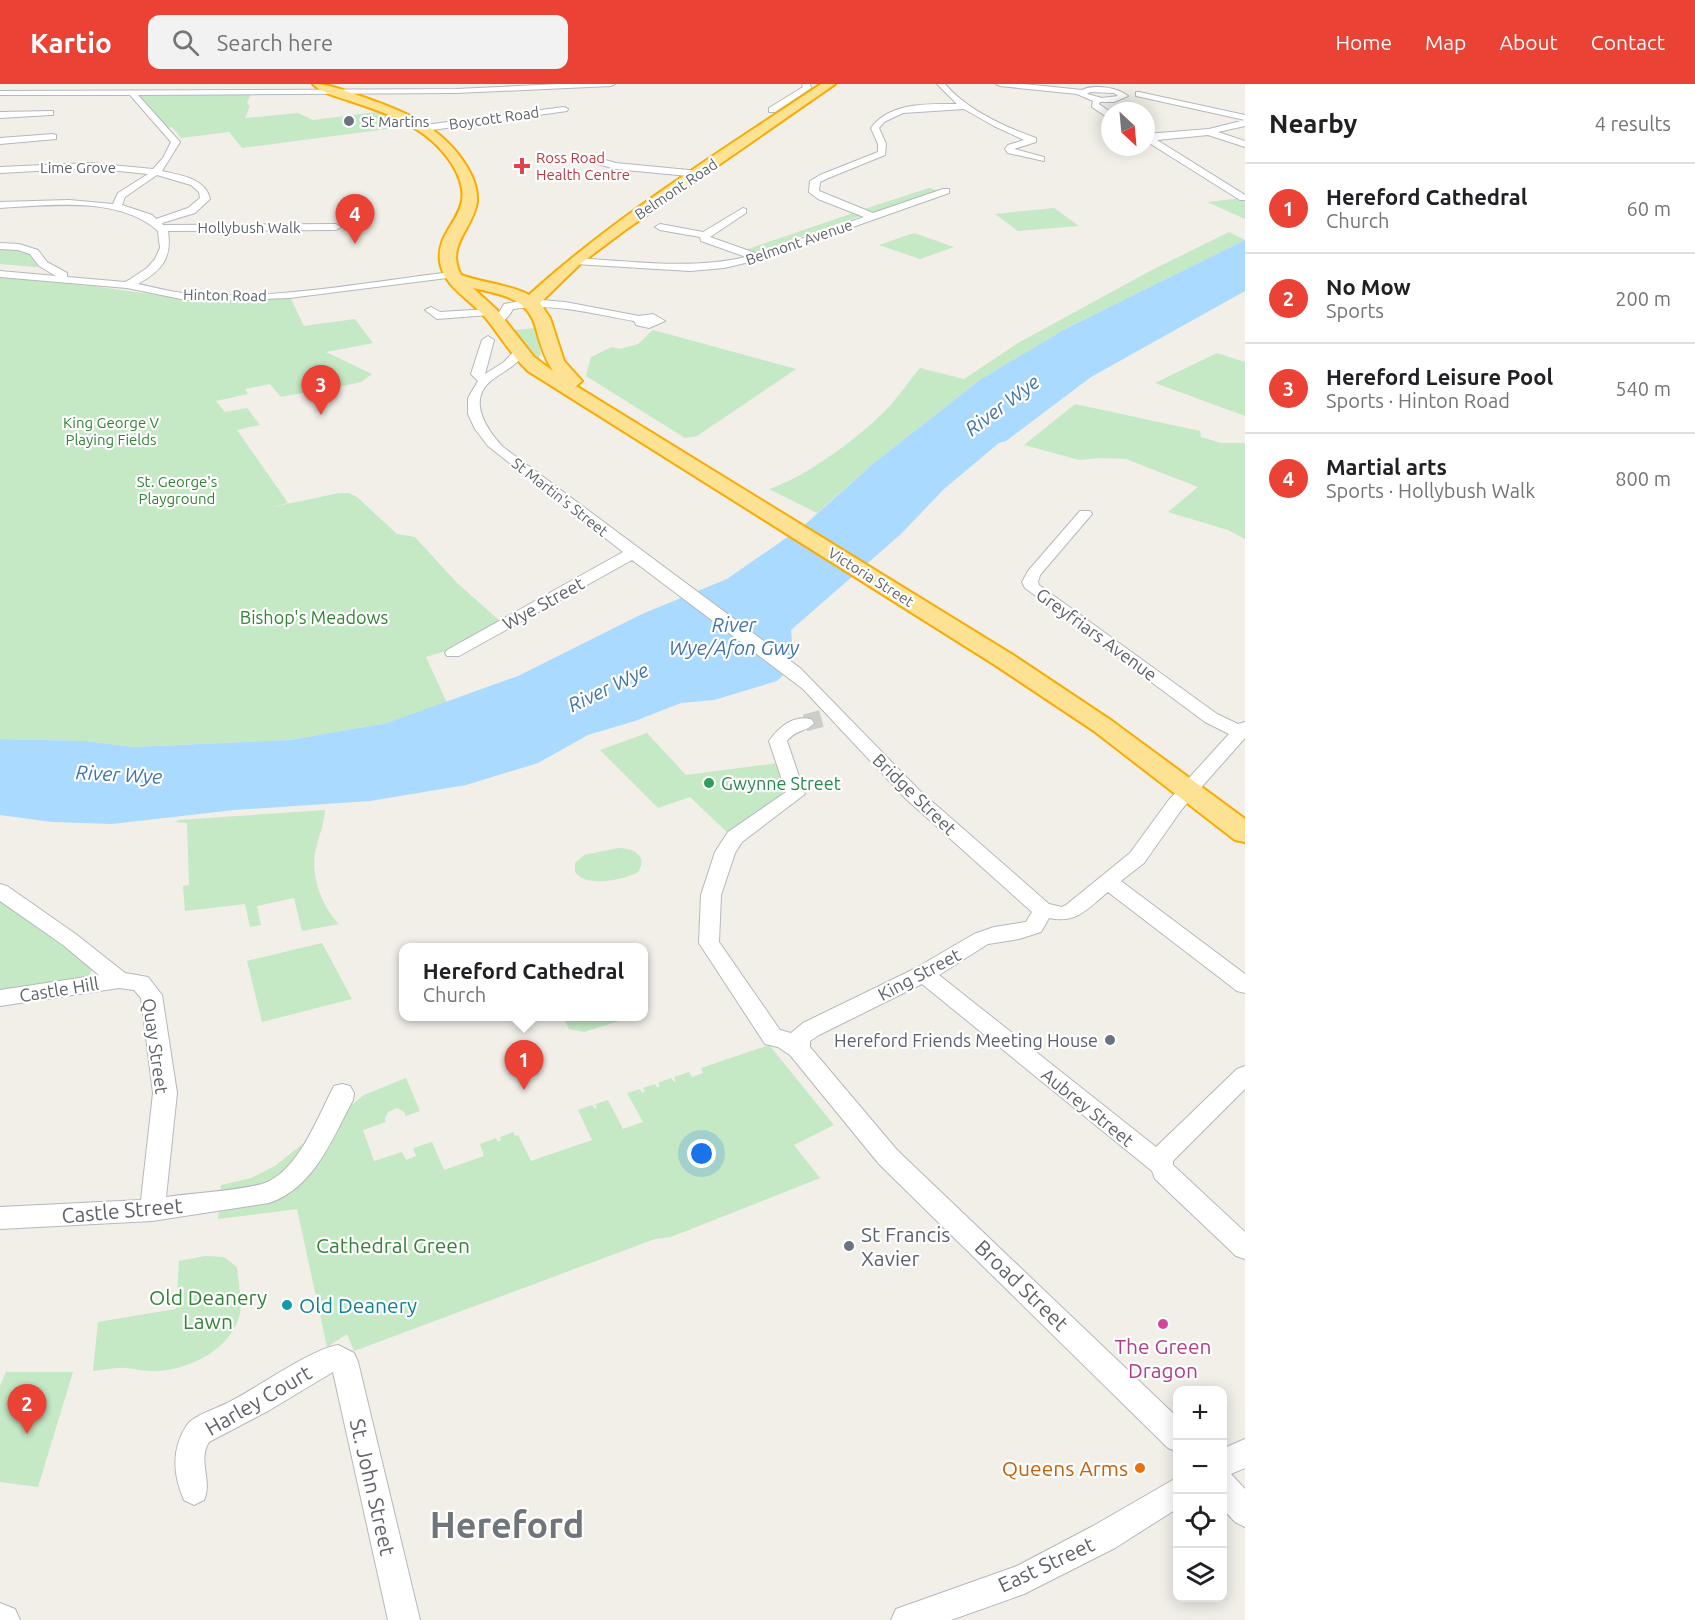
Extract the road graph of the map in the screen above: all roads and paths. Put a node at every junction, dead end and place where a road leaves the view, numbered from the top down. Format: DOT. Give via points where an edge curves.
graph roads {
  1 [pos="313,84"];
  2 [pos="319,84"];
  3 [pos="611,84"];
  4 [pos="806,84"];
  5 [pos="829,84"];
  6 [pos="942,84"];
  7 [pos="1000,84"];
  8 [pos="581,85"];
  9 [pos="1092,86"];
  10 [pos="1162,87"];
  11 [pos="74,88"];
  12 [pos="290,91"];
  13 [pos="333,91"];
  14 [pos="134,92"];
  15 [pos="395,92"];
  16 [pos="1081,92"];
  17 [pos="1139,94"];
  18 [pos="2,96"];
  19 [pos="1124,96"];
  20 [pos="1098,99"];
  21 [pos="373,104"];
  22 [pos="966,105"];
  23 [pos="564,109"];
  24 [pos="1101,109"];
  25 [pos="772,110"];
  26 [pos="50,113"];
  27 [pos="0,115"];
  28 [pos="1245,120"];
  29 [pos="424,128"];
  30 [pos="1209,132"];
  31 [pos="53,137"];
  32 [pos="1155,137"];
  33 [pos="0,141"];
  34 [pos="1155,143"];
  35 [pos="1245,144"];
  36 [pos="591,159"];
  37 [pos="1041,159"];
  38 [pos="0,170"];
  39 [pos="156,172"];
  40 [pos="699,174"];
  41 [pos="946,191"];
  42 [pos="1244,193"];
  43 [pos="121,195"];
  44 [pos="78,202"];
  45 [pos="0,205"];
  46 [pos="117,206"];
  47 [pos="743,211"];
  48 [pos="871,216"];
  49 [pos="159,225"];
  50 [pos="336,227"];
  51 [pos="660,227"];
  52 [pos="705,235"];
  53 [pos="0,246"];
  54 [pos="758,258"];
  55 [pos="575,261"];
  56 [pos="0,264"];
  57 [pos="50,269"];
  58 [pos="0,274"];
  59 [pos="559,275"];
  60 [pos="453,276"];
  61 [pos="58,279"];
  62 [pos="127,285"];
  63 [pos="508,291"];
  64 [pos="531,303"];
  65 [pos="431,310"];
  66 [pos="593,310"];
  67 [pos="494,319"];
  68 [pos="639,319"];
  69 [pos="531,324"];
  70 [pos="488,340"];
  71 [pos="549,352"];
  72 [pos="525,358"];
  73 [pos="484,380"];
  74 [pos="580,390"];
  75 [pos="1085,514"];
  76 [pos="633,554"];
  77 [pos="453,653"];
  78 [pos="794,672"];
  79 [pos="822,718"];
  80 [pos="1242,729"];
  81 [pos="1192,785"];
  82 [pos="1245,814"];
  83 [pos="1245,833"];
  84 [pos="1110,883"];
  85 [pos="0,891"];
  86 [pos="1043,909"];
  87 [pos="924,974"];
  88 [pos="119,980"];
  89 [pos="1245,985"];
  90 [pos="0,998"];
  91 [pos="798,1049"];
  92 [pos="1245,1075"];
  93 [pos="342,1093"];
  94 [pos="1161,1165"];
  95 [pos="152,1210"];
  96 [pos="0,1218"];
  97 [pos="1245,1248"];
  98 [pos="338,1358"];
  99 [pos="1173,1433"];
  100 [pos="1245,1453"];
  101 [pos="1227,1462"];
  102 [pos="194,1490"];
  103 [pos="1227,1491"];
  104 [pos="1173,1494"];
  105 [pos="1245,1512"];
  106 [pos="404,1620"];
  107 [pos="907,1620"];
  1 -- 12 [label="street"];
  2 -- 13 [label="highway"];
  3 -- 8 [label="street"];
  4 -- 25 [label="street" via="807,88"];
  5 -- 40 [label="highway, Belmont Road"];
  6 -- 22 [label="street"];
  7 -- 16 [label="street"];
  8 -- 15 [label="street"];
  9 -- 16 [label="street"];
  9 -- 19 [label="street"];
  10 -- 17 [label="street"];
  11 -- 14 [label="street"];
  11 -- 18 [label="street"];
  12 -- 13 [label="street"];
  12 -- 14 [label="street"];
  13 -- 15 [label="street"];
  13 -- 21 [label="highway"];
  14 -- 39 [label="street" via="134,98 176,142"];
  15 -- 21 [label="street" via="375,97"];
  16 -- 20 [label="street"];
  17 -- 19 [label="street"];
  17 -- 28 [label="street"];
  19 -- 20 [label="street"];
  20 -- 24 [label="street" via="1095,105"];
  21 -- 29 [label="highway"];
  22 -- 37 [label="street" via="1014,134 1033,140 1011,147 1011,151"];
  22 -- 48 [label="street" via="888,114 878,120 875,128 882,153 815,182 814,192 821,197"];
  23 -- 29 [label="street, Boycott Road"];
  26 -- 27 [label="street"];
  28 -- 30 [label="street"];
  29 -- 60 [label="highway" via="459,164 468,187 469,208 452,236 449,249"];
  30 -- 32 [label="street"];
  30 -- 35 [label="street"];
  31 -- 33 [label="street"];
  34 -- 42 [label="street"];
  36 -- 40 [label="street" via="615,166"];
  38 -- 39 [label="street, Lime Grove" via="90,165"];
  39 -- 43 [label="street"];
  39 -- 49 [label="street, Lime Grove" via="196,183 206,196 196,208"];
  40 -- 55 [label="highway, Belmont Road"];
  41 -- 48 [label="street, Belmont Avenue"];
  43 -- 44 [label="street"];
  43 -- 46 [label="street"];
  44 -- 45 [label="street"];
  44 -- 46 [label="street"];
  46 -- 49 [label="street"];
  47 -- 52 [label="street"];
  48 -- 54 [label="street, Belmont Avenue"];
  49 -- 50 [label="street, Hollybush Walk"];
  49 -- 62 [label="street" via="166,245 162,257 153,269"];
  51 -- 52 [label="street"];
  52 -- 54 [label="street" via="705,239"];
  53 -- 57 [label="street" via="34,252"];
  54 -- 55 [label="street, Belmont Avenue" via="690,268"];
  55 -- 59 [label="highway, Belmont Road"];
  56 -- 57 [label="street"];
  57 -- 61 [label="street" via="63,275"];
  58 -- 61 [label="street, Hinton Road"];
  59 -- 63 [label="highway"];
  59 -- 64 [label="highway, Belmont Road"];
  60 -- 62 [label="street, Hinton Road" via="248,297 181,296"];
  60 -- 63 [label="highway"];
  60 -- 67 [label="highway, Victoria Street"];
  61 -- 62 [label="street, Hinton Road"];
  63 -- 64 [label="highway"];
  63 -- 67 [label="highway" via="488,303"];
  64 -- 66 [label="street"];
  64 -- 67 [label="street" via="508,306 505,313"];
  64 -- 69 [label="highway"];
  65 -- 67 [label="street" via="437,316"];
  66 -- 68 [label="street"];
  66 -- 69 [label="street"];
  67 -- 69 [label="highway"];
  67 -- 72 [label="highway, Victoria Street"];
  69 -- 71 [label="highway, Victoria Street"];
  70 -- 73 [label="street, St Martin's Street" via="477,374"];
  71 -- 72 [label="highway"];
  71 -- 74 [label="highway, Victoria Street" via="556,366"];
  72 -- 73 [label="street"];
  72 -- 74 [label="highway, Victoria Street"];
  73 -- 76 [label="street, St Martin's Street" via="473,397 472,412 485,435 498,450"];
  74 -- 81 [label="highway, Victoria Street" via="1011,657 1103,726"];
  75 -- 80 [label="street, Greyfriars Avenue" via="1033,574 1033,588 1211,718"];
  76 -- 77 [label="street, Wye Street"];
  76 -- 78 [label="street, St Martin's Street"];
  78 -- 79 [label="street, Bridge Street"];
  79 -- 86 [label="street, Bridge Street"];
  79 -- 91 [label="street" via="787,729 778,741 796,794 735,837 725,852 711,895 709,943 773,1038 783,1039"];
  80 -- 81 [label="street"];
  81 -- 82 [label="highway, Victoria Street"];
  81 -- 83 [label="highway, Victoria Street"];
  81 -- 84 [label="street" via="1137,858"];
  84 -- 86 [label="street" via="1074,910 1063,914"];
  84 -- 89 [label="street"];
  85 -- 88 [label="street, Quay Street"];
  86 -- 87 [label="street, King Street" via="1034,927 994,934"];
  87 -- 91 [label="street, King Street" via="811,1029 800,1037"];
  87 -- 94 [label="street, Aubrey Street"];
  88 -- 90 [label="street, Castle Hill"];
  88 -- 95 [label="street, Quay Street" via="140,983 151,995 165,1093"];
  91 -- 99 [label="street, Broad Street" via="888,1157"];
  92 -- 94 [label="street" via="1161,1157"];
  93 -- 95 [label="street, Castle Street" via="309,1158 298,1172 269,1193"];
  94 -- 97 [label="street, Aubrey Street"];
  95 -- 96 [label="street, Castle Street"];
  98 -- 102 [label="street, Harley Court" via="199,1432 190,1447"];
  98 -- 106 [label="street, St. John Street" via="344,1362"];
  100 -- 101 [label="street"];
  103 -- 105 [label="street"];
  104 -- 107 [label="street, East Street" via="1104,1537 1024,1579"];
}
